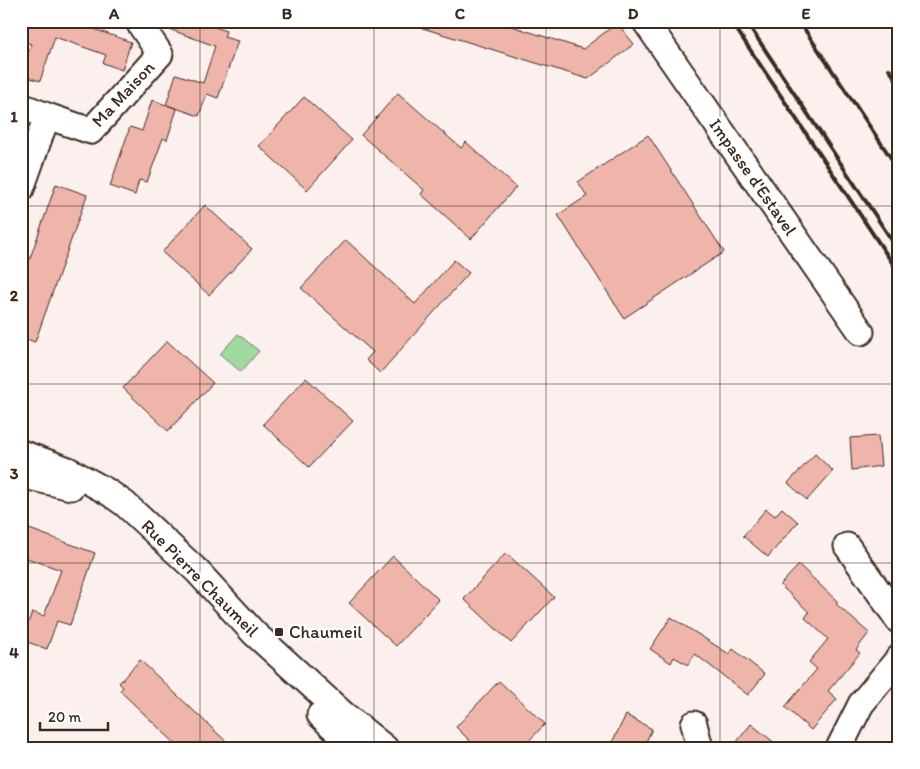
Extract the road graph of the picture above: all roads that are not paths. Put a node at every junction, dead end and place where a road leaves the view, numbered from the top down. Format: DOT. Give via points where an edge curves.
graph roads {
  1 [pos="138,21"];
  2 [pos="645,21"];
  3 [pos="21,106"];
  4 [pos="47,116"];
  5 [pos="21,189"];
  6 [pos="861,332"];
  7 [pos="21,453"];
  8 [pos="21,475"];
  9 [pos="847,546"];
  10 [pos="899,621"];
  11 [pos="899,658"];
  12 [pos="694,724"];
  13 [pos="367,745"];
  14 [pos="700,748"];
  15 [pos="839,748"];
  1 -- 4 [label="street, Ma Maison" via="160,54 91,131"];
  2 -- 6 [label="street, Impasse d'Estavel"];
  3 -- 4 [label="street, Ma Maison"];
  4 -- 5 [label="street"];
  7 -- 13 [label="street, Rue Pierre Chaumeil" via="68,470 125,504 197,571 254,633"];
  8 -- 13 [label="street, Rue Pierre Chaumeil" via="74,488 117,515 188,580 228,623 236,637"];
  9 -- 10 [label="street"];
  11 -- 15 [label="street" via="861,704"];
  12 -- 14 [label="street"];
}
